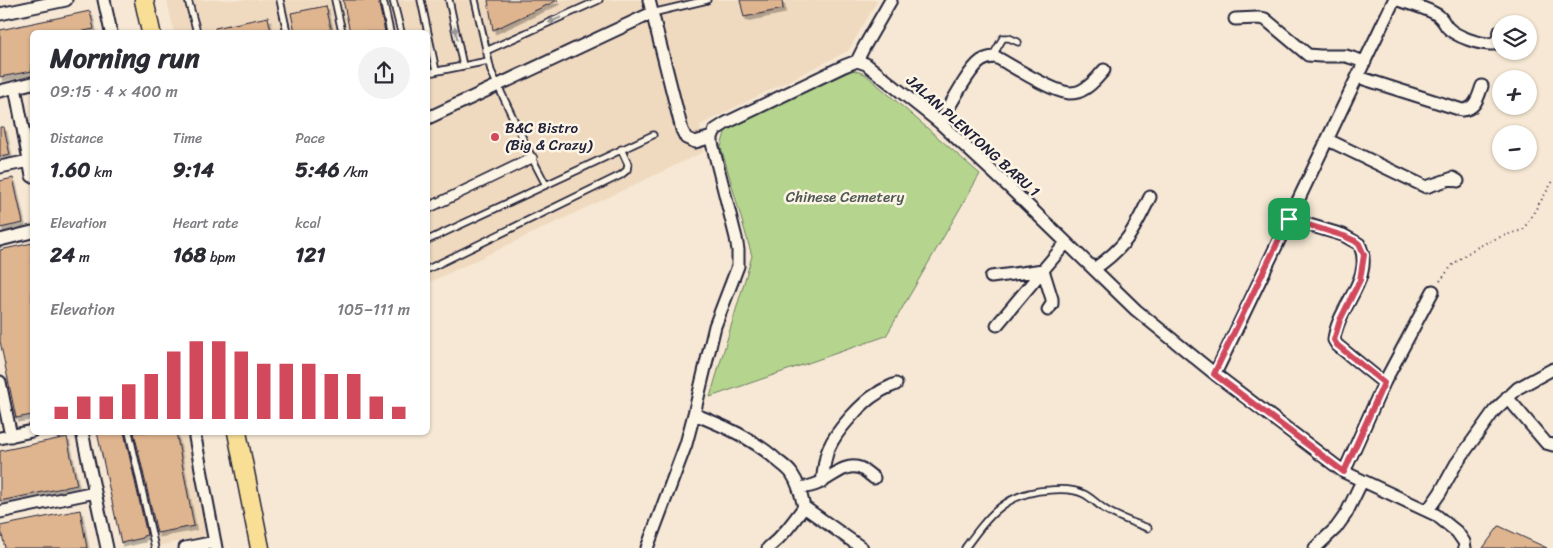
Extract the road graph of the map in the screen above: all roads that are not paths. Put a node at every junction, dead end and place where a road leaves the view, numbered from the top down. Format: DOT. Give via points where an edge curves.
graph roads {
  1 [pos="66,0"];
  2 [pos="104,0"];
  3 [pos="144,0"];
  4 [pos="188,0"];
  5 [pos="280,0"];
  6 [pos="335,0"];
  7 [pos="383,0"];
  8 [pos="394,0"];
  9 [pos="421,0"];
  10 [pos="449,0"];
  11 [pos="476,0"];
  12 [pos="599,0"];
  13 [pos="649,0"];
  14 [pos="707,0"];
  15 [pos="891,0"];
  16 [pos="1396,0"];
  17 [pos="652,13"];
  18 [pos="0,14"];
  19 [pos="1236,19"];
  20 [pos="111,30"];
  21 [pos="150,30"];
  22 [pos="196,30"];
  23 [pos="287,30"];
  24 [pos="342,30"];
  25 [pos="390,30"];
  26 [pos="401,30"];
  27 [pos="427,30"];
  28 [pos="1018,42"];
  29 [pos="430,43"];
  30 [pos="1492,44"];
  31 [pos="486,51"];
  32 [pos="992,57"];
  33 [pos="488,62"];
  34 [pos="857,62"];
  35 [pos="1365,62"];
  36 [pos="463,66"];
  37 [pos="1104,70"];
  38 [pos="436,71"];
  39 [pos="430,72"];
  40 [pos="1358,77"];
  41 [pos="30,84"];
  42 [pos="497,86"];
  43 [pos="1482,86"];
  44 [pos="15,87"];
  45 [pos="0,91"];
  46 [pos="430,117"];
  47 [pos="940,123"];
  48 [pos="653,135"];
  49 [pos="712,137"];
  50 [pos="1328,140"];
  51 [pos="621,150"];
  52 [pos="532,158"];
  53 [pos="30,161"];
  54 [pos="0,167"];
  55 [pos="1458,181"];
  56 [pos="546,185"];
  57 [pos="1150,197"];
  58 [pos="430,207"];
  59 [pos="1289,219"];
  60 [pos="30,232"];
  61 [pos="430,239"];
  62 [pos="0,240"];
  63 [pos="1066,242"];
  64 [pos="430,268"];
  65 [pos="1094,269"];
  66 [pos="1044,270"];
  67 [pos="991,277"];
  68 [pos="1432,291"];
  69 [pos="1048,310"];
  70 [pos="997,325"];
  71 [pos="1553,369"];
  72 [pos="1214,374"];
  73 [pos="0,382"];
  74 [pos="1384,383"];
  75 [pos="896,384"];
  76 [pos="1507,397"];
  77 [pos="694,414"];
  78 [pos="30,431"];
  79 [pos="83,435"];
  80 [pos="130,435"];
  81 [pos="195,435"];
  82 [pos="238,435"];
  83 [pos="6,437"];
  84 [pos="1553,445"];
  85 [pos="1344,472"];
  86 [pos="874,478"];
  87 [pos="1362,481"];
  88 [pos="822,482"];
  89 [pos="800,488"];
  90 [pos="95,492"];
  91 [pos="804,507"];
  92 [pos="1428,510"];
  93 [pos="0,512"];
  94 [pos="1148,528"];
  95 [pos="216,545"];
  96 [pos="107,548"];
  97 [pos="155,548"];
  98 [pos="185,548"];
  99 [pos="260,548"];
  100 [pos="647,548"];
  101 [pos="768,548"];
  102 [pos="862,548"];
  103 [pos="965,548"];
  104 [pos="1315,548"];
  105 [pos="1465,548"];
  1 -- 18 [label="street"];
  2 -- 20 [label="street"];
  3 -- 21 [label="main road"];
  4 -- 22 [label="lane"];
  5 -- 23 [label="lane"];
  6 -- 24 [label="lane"];
  7 -- 25 [label="lane"];
  8 -- 26 [label="lane"];
  9 -- 27 [label="lane"];
  36 -- 10 [label="lane, one-way"];
  11 -- 31 [label="lane"];
  12 -- 31 [label="lane, one-way"];
  13 -- 17 [label="street"];
  14 -- 17 [label="lane"];
  15 -- 34 [label="street"];
  16 -- 30 [label="street" via="1435,13 1453,32 1485,45"];
  16 -- 35 [label="street"];
  17 -- 42 [label="street"];
  17 -- 49 [label="street" via="682,130 686,138 695,142"];
  19 -- 35 [label="street" via="1265,19 1308,55 1346,56"];
  28 -- 32 [label="lane" via="1003,38"];
  29 -- 38 [label="lane"];
  31 -- 33 [label="lane"];
  32 -- 37 [label="street" via="1070,93 1085,89"];
  32 -- 47 [label="street" via="980,62 972,71"];
  33 -- 36 [label="lane"];
  33 -- 42 [label="lane"];
  34 -- 47 [label="street, JALAN PLENTONG BARU 1" via="866,64"];
  34 -- 49 [label="street" via="726,123 715,130"];
  35 -- 40 [label="street"];
  36 -- 38 [label="lane"];
  38 -- 39 [label="lane"];
  40 -- 43 [label="street" via="1462,110 1473,106"];
  40 -- 50 [label="street"];
  41 -- 44 [label="street"];
  42 -- 46 [label="street"];
  42 -- 52 [label="lane"];
  44 -- 45 [label="street"];
  44 -- 53 [label="street"];
  47 -- 63 [label="street, JALAN PLENTONG BARU 1"];
  48 -- 51 [label="lane"];
  49 -- 77 [label="street" via="738,258 709,347"];
  50 -- 55 [label="street" via="1426,187 1452,178"];
  50 -- 59 [label="street"];
  51 -- 56 [label="lane"];
  51 -- 64 [label="lane" via="627,161 626,172"];
  52 -- 56 [label="lane"];
  52 -- 58 [label="street"];
  53 -- 54 [label="street"];
  56 -- 61 [label="lane"];
  57 -- 65 [label="street" via="1129,238"];
  59 -- 72 [label="street"];
  59 -- 74 [label="street" via="1359,244 1364,259 1360,280 1334,340"];
  60 -- 62 [label="street"];
  63 -- 65 [label="street, JALAN PLENTONG BARU 1"];
  63 -- 66 [label="street"];
  65 -- 72 [label="street, JALAN PLENTONG BARU 1" via="1136,310"];
  66 -- 67 [label="street"];
  66 -- 69 [label="street" via="1052,300"];
  66 -- 70 [label="street"];
  68 -- 74 [label="street"];
  71 -- 76 [label="street"];
  72 -- 85 [label="street, JALAN PLENTONG BARU 1"];
  73 -- 83 [label="street"];
  74 -- 85 [label="street"];
  75 -- 88 [label="street" via="864,402 834,438 825,460"];
  76 -- 84 [label="street" via="1546,443"];
  76 -- 92 [label="street" via="1456,464"];
  77 -- 89 [label="street" via="720,424 768,452 791,473"];
  77 -- 100 [label="street"];
  78 -- 83 [label="street"];
  79 -- 90 [label="street"];
  80 -- 97 [label="lane"];
  81 -- 95 [label="street"];
  82 -- 99 [label="main road"];
  85 -- 87 [label="street, JALAN PLENTONG BARU 1"];
  86 -- 88 [label="street" via="859,467 850,467"];
  87 -- 92 [label="street, JALAN PLENTONG BARU 1"];
  87 -- 104 [label="street" via="1346,514"];
  88 -- 89 [label="street"];
  89 -- 91 [label="street"];
  90 -- 93 [label="street"];
  90 -- 96 [label="street"];
  91 -- 101 [label="street"];
  91 -- 102 [label="street"];
  92 -- 105 [label="street, JALAN PLENTONG BARU 1" via="1457,532"];
  94 -- 103 [label="lane" via="1116,516 1077,491 1040,490 1000,506"];
  95 -- 98 [label="street"];
}
